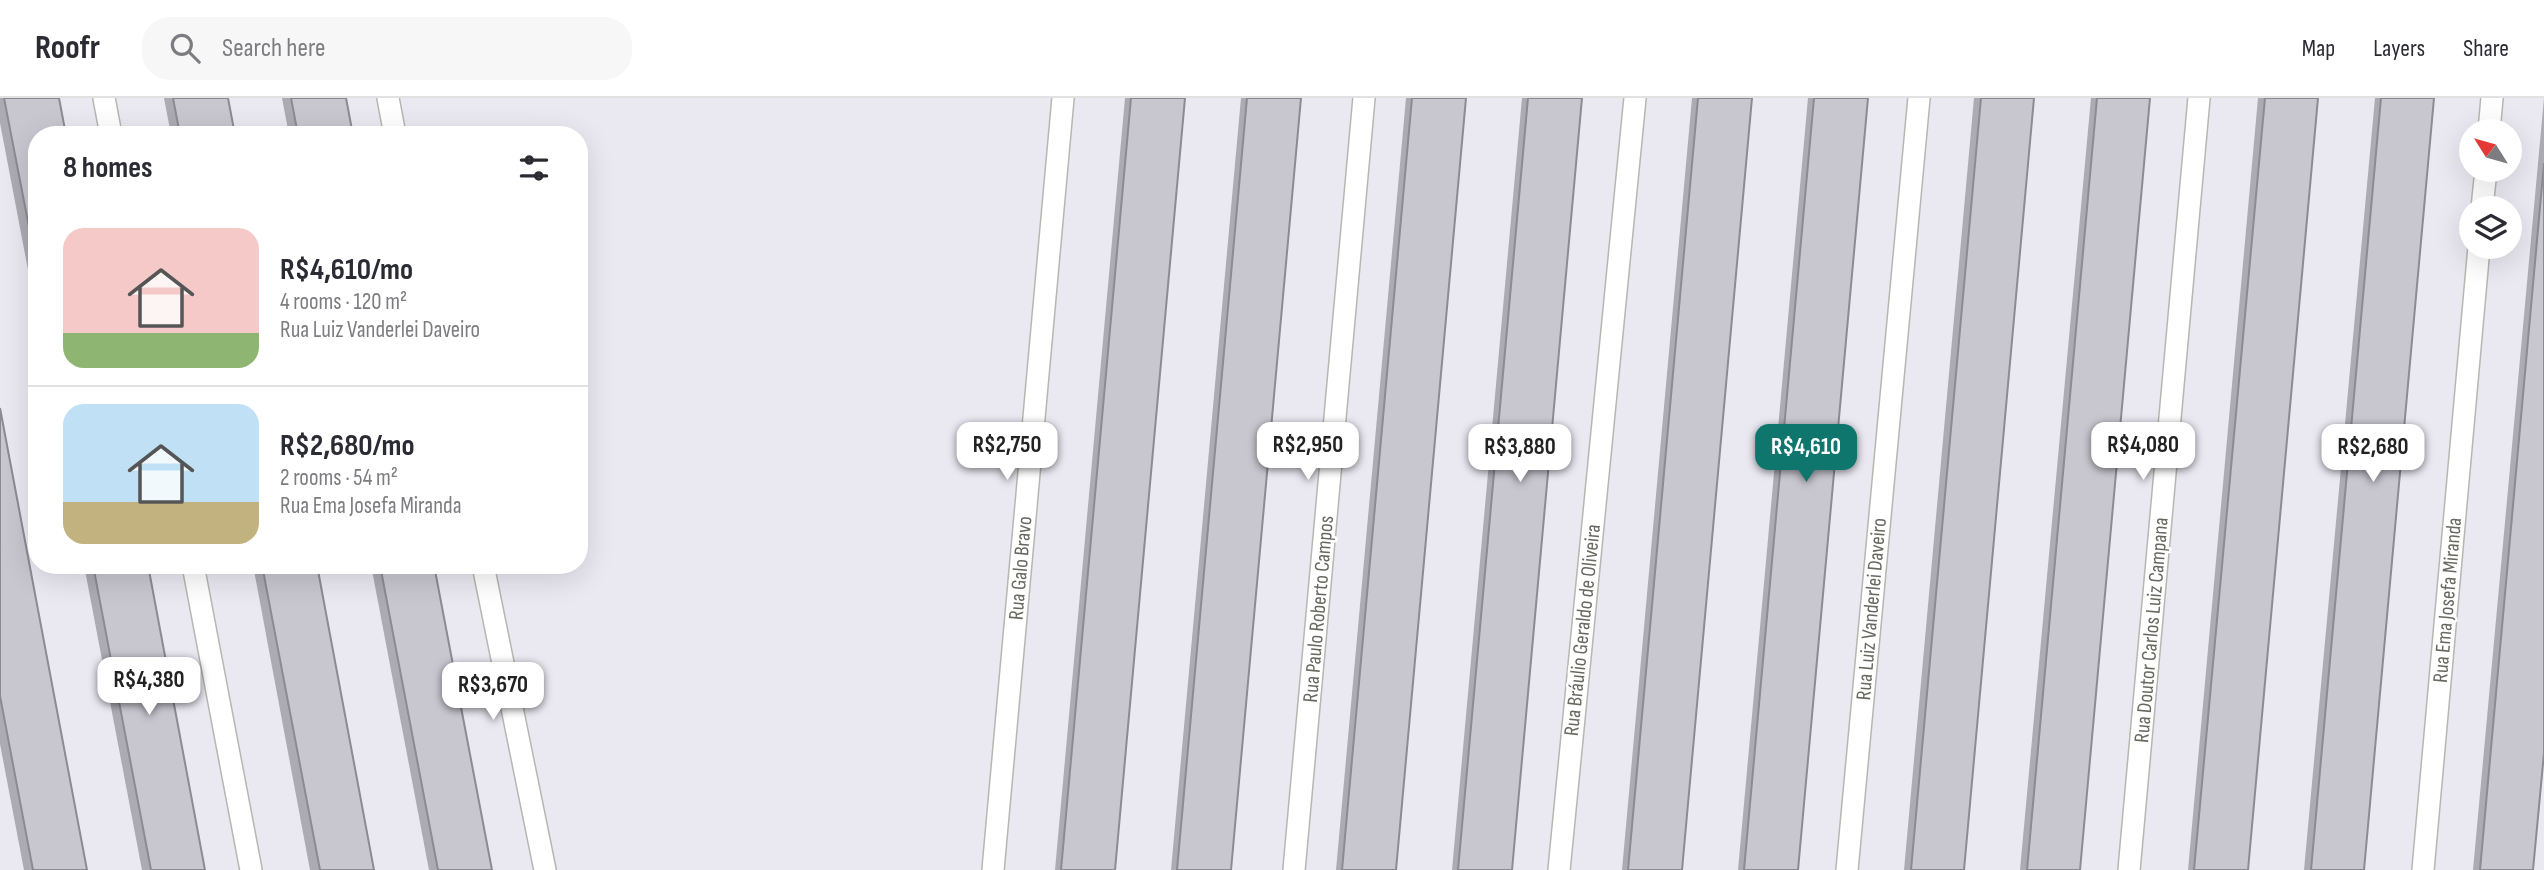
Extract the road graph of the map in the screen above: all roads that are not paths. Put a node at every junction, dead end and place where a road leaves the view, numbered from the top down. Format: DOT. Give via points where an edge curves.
graph roads {
  1 [pos="104,98"];
  2 [pos="388,98"];
  3 [pos="1063,98"];
  4 [pos="1364,98"];
  5 [pos="1635,98"];
  6 [pos="1919,98"];
  7 [pos="2199,98"];
  8 [pos="2492,98"];
  9 [pos="2490,119"];
  10 [pos="109,126"];
  11 [pos="393,126"];
  12 [pos="2478,259"];
  13 [pos="195,574"];
  14 [pos="485,574"];
  15 [pos="251,870"];
  16 [pos="545,870"];
  17 [pos="993,870"];
  18 [pos="1294,870"];
  19 [pos="1559,870"];
  20 [pos="1847,870"];
  21 [pos="2129,870"];
  22 [pos="2423,870"];
  1 -- 10 [label="street"];
  2 -- 11 [label="street"];
  3 -- 17 [label="street, Rua Galo Bravo"];
  4 -- 18 [label="street, Rua Paulo Roberto Campos"];
  5 -- 19 [label="street, Rua Bráulio Geraldo de Oliveira"];
  6 -- 20 [label="street, Rua Luiz Vanderlei Daveiro"];
  7 -- 21 [label="street, Rua Doutor Carlos Luiz Campana"];
  8 -- 9 [label="street"];
  12 -- 22 [label="street, Rua Ema Josefa Miranda"];
  13 -- 15 [label="street"];
  14 -- 16 [label="street"];
}
